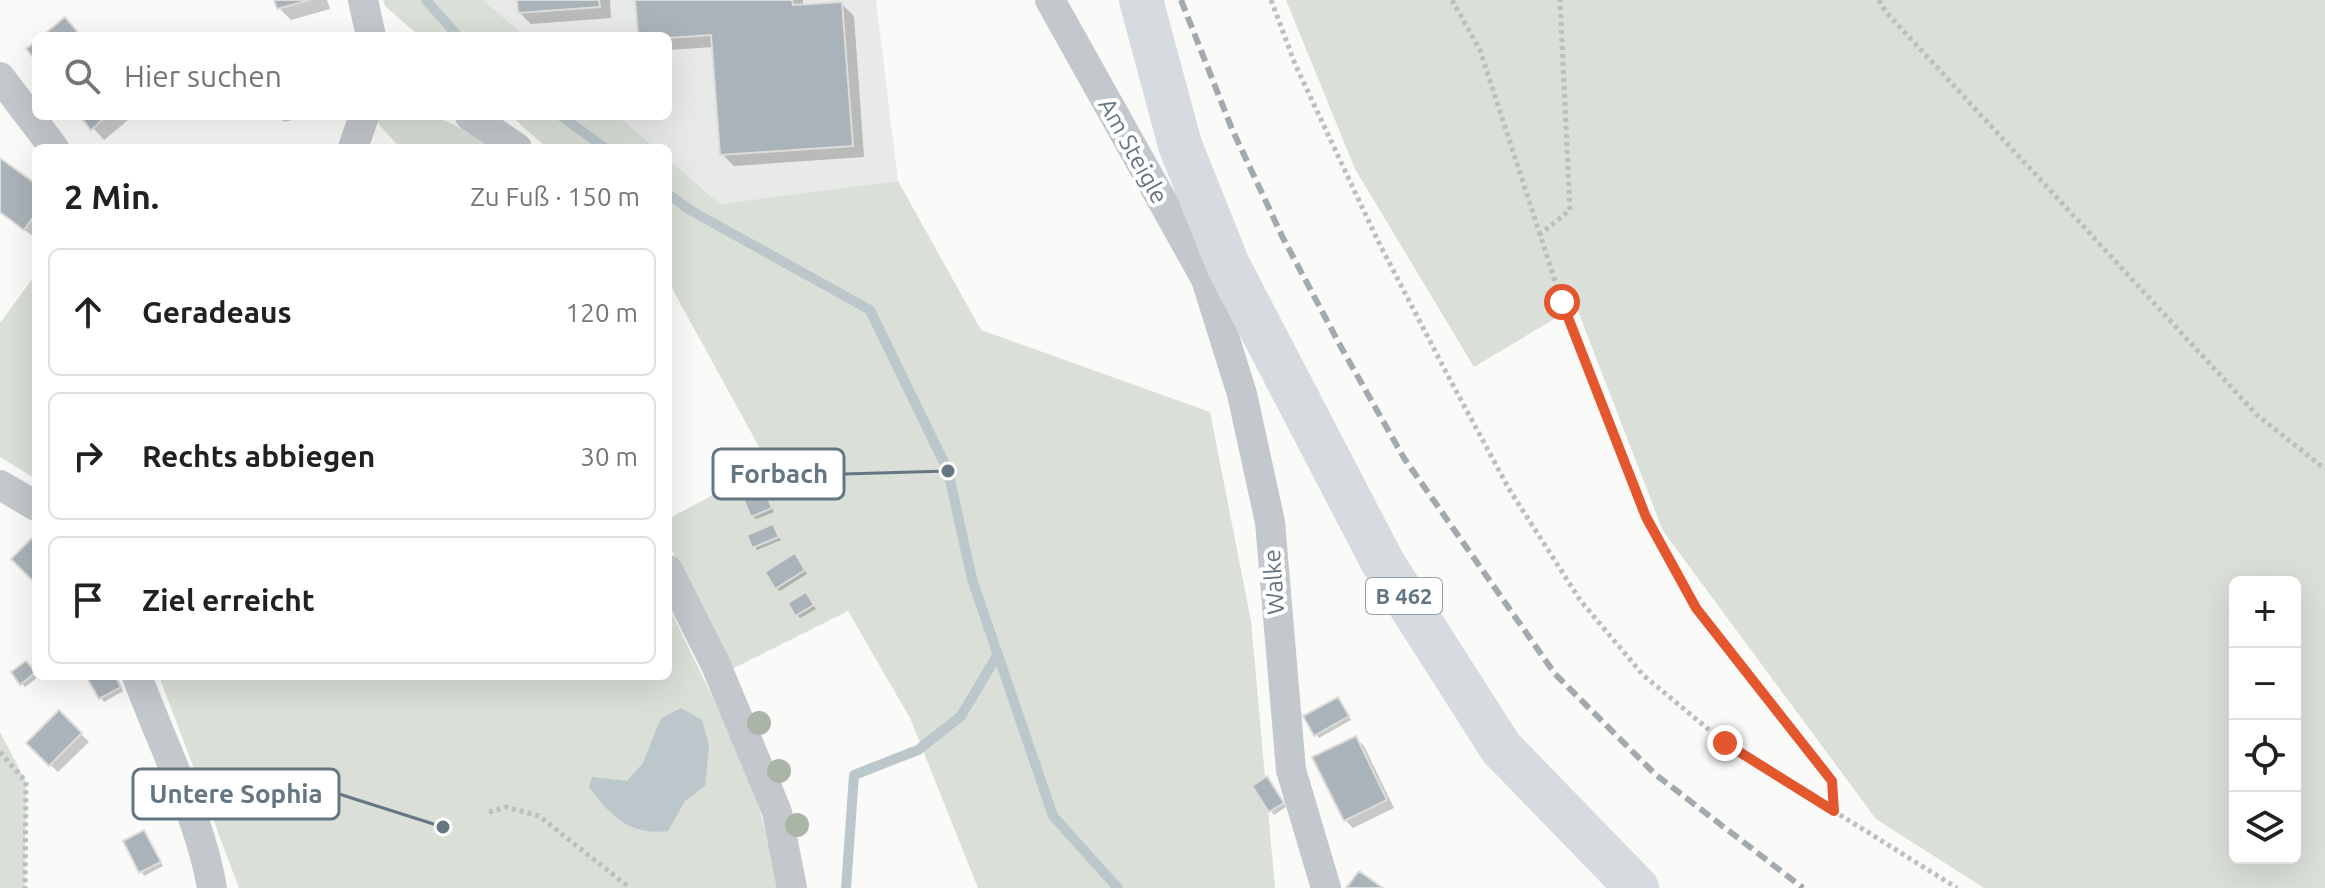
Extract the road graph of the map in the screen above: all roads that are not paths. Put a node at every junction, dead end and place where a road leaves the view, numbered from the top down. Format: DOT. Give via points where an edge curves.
graph roads {
  1 [pos="363,0"];
  2 [pos="1050,0"];
  3 [pos="1141,0"];
  4 [pos="370,32"];
  5 [pos="0,77"];
  6 [pos="32,119"];
  7 [pos="33,120"];
  8 [pos="363,120"];
  9 [pos="476,120"];
  10 [pos="51,144"];
  11 [pos="354,144"];
  12 [pos="511,144"];
  13 [pos="1217,272"];
  14 [pos="0,485"];
  15 [pos="32,504"];
  16 [pos="672,578"];
  17 [pos="139,680"];
  18 [pos="212,888"];
  19 [pos="792,888"];
  20 [pos="1326,888"];
  21 [pos="1637,888"];
  1 -- 4 [label="street"];
  2 -- 13 [label="street, Am Steigle" via="1139,162"];
  3 -- 13 [label="main road, B 462"];
  5 -- 6 [label="street"];
  7 -- 10 [label="street"];
  8 -- 11 [label="street"];
  9 -- 12 [label="street"];
  13 -- 20 [label="street, Walke" via="1270,522 1291,770"];
  13 -- 21 [label="main road, B 462" via="1383,563 1501,748"];
  14 -- 15 [label="street"];
  16 -- 19 [label="street" via="715,663 777,812"];
  17 -- 18 [label="street"];
}
